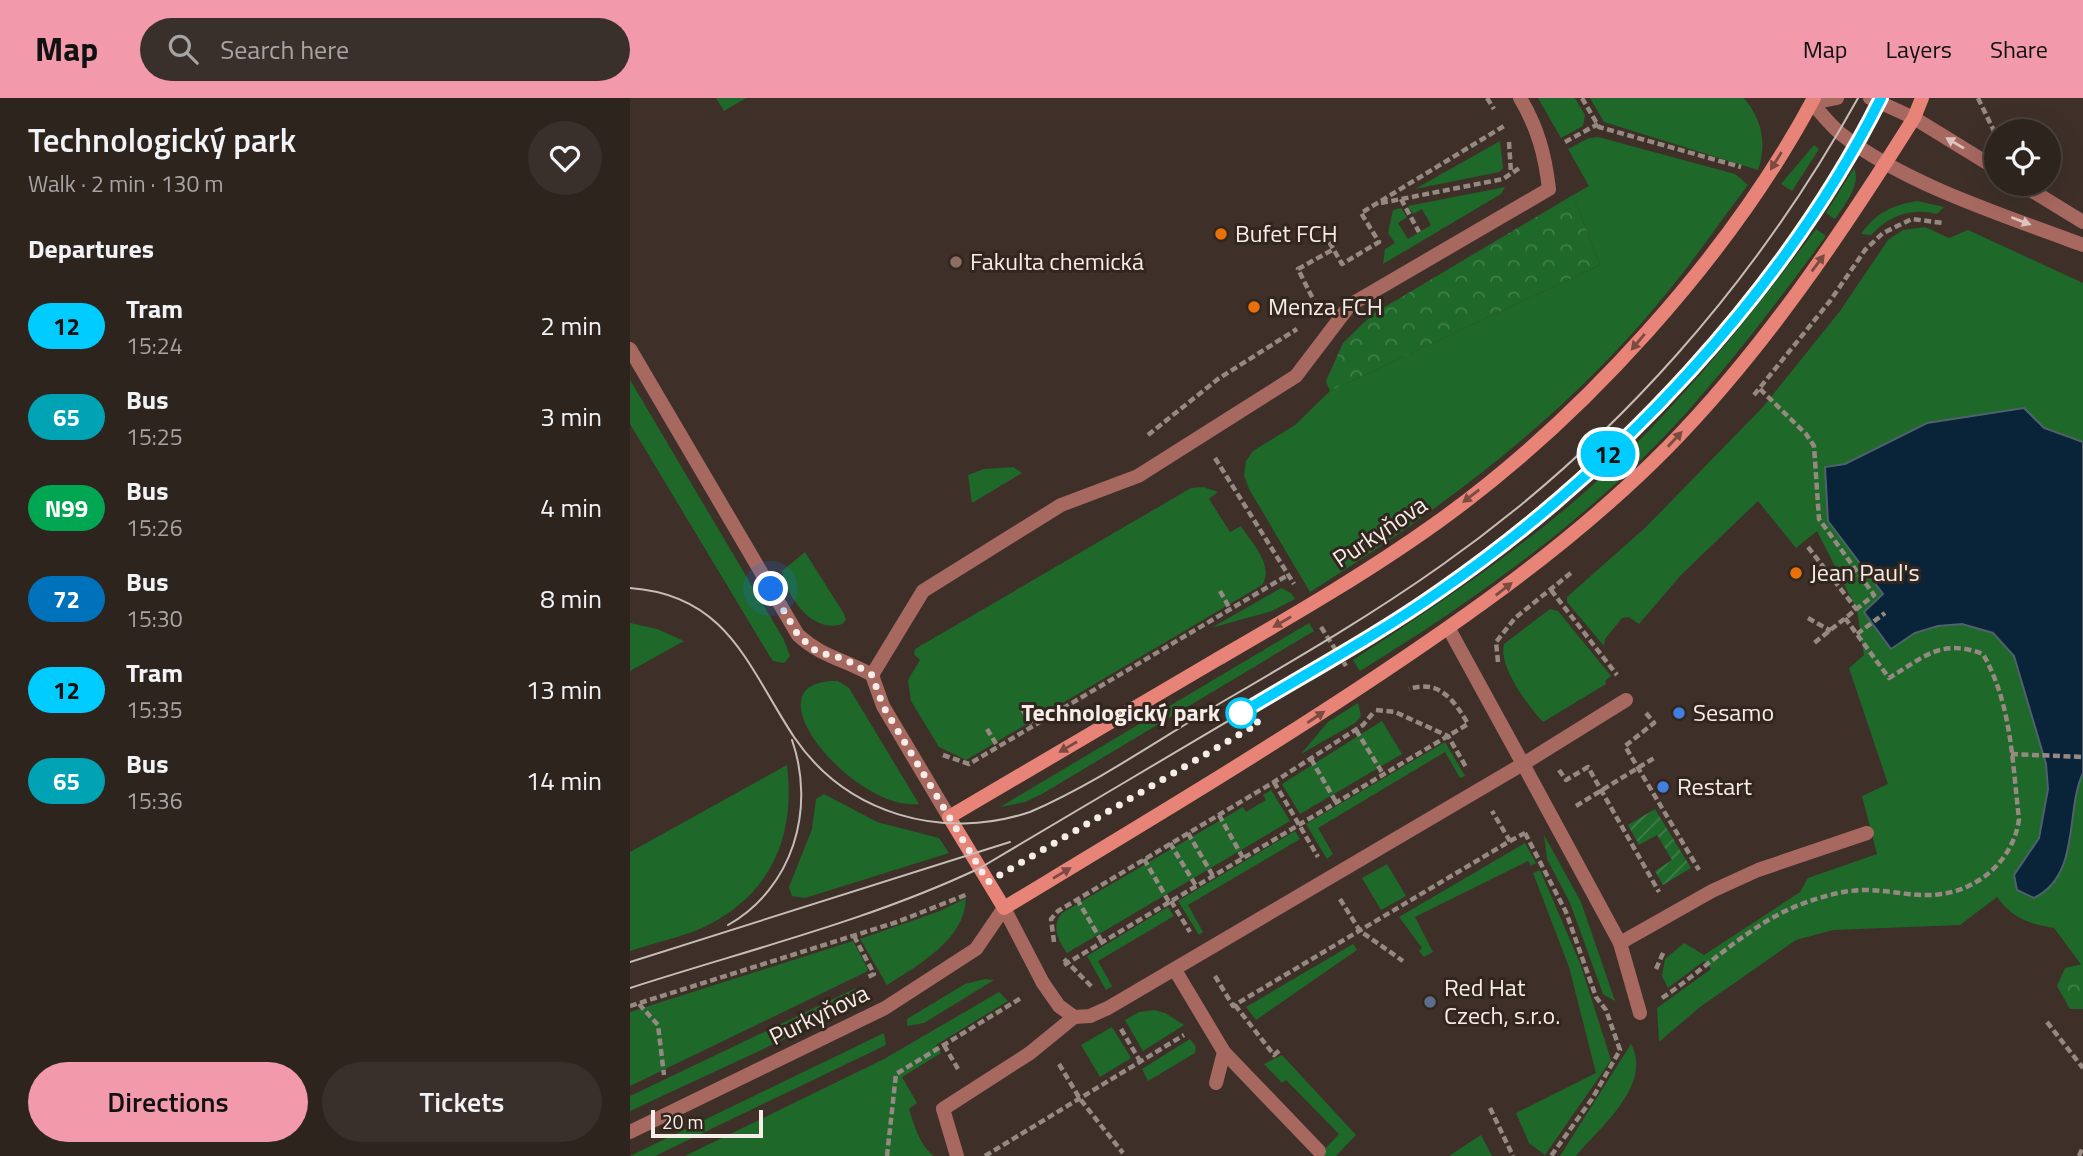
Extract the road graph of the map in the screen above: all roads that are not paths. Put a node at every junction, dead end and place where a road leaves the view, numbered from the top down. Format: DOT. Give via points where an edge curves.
graph roads {
  1 [pos="1520,98"];
  2 [pos="1837,98"];
  3 [pos="1922,98"];
  4 [pos="1810,100"];
  5 [pos="1875,100"];
  6 [pos="1914,118"];
  7 [pos="1984,161"];
  8 [pos="1886,163"];
  9 [pos="2041,196"];
  10 [pos="2083,222"];
  11 [pos="2083,245"];
  12 [pos="630,349"];
  13 [pos="1449,629"];
  14 [pos="872,675"];
  15 [pos="1632,701"];
  16 [pos="1523,764"];
  17 [pos="948,817"];
  18 [pos="1867,833"];
  19 [pos="1004,908"];
  20 [pos="1620,943"];
  21 [pos="1175,970"];
  22 [pos="1640,1013"];
  23 [pos="1074,1017"];
  24 [pos="1224,1052"];
  25 [pos="1216,1083"];
  26 [pos="630,1132"];
  27 [pos="1319,1151"];
  28 [pos="957,1156"];
  1 -- 14 [label="street" via="1545,153 1549,189 1350,305 1296,376 1139,475 1062,505 923,592"];
  2 -- 4 [label="street"];
  3 -- 6 [label="street, Purkyňova"];
  4 -- 8 [label="street" via="1839,132"];
  4 -- 17 [label="street, Purkyňova, one-way" via="1763,180 1699,269 1630,352 1499,474 1436,524 1308,606"];
  5 -- 6 [label="street"];
  7 -- 6 [label="street, one-way"];
  6 -- 8 [label="street, Purkyňova"];
  8 -- 11 [label="street, one-way"];
  13 -- 8 [label="street, Purkyňova, one-way" via="1510,585 1621,492 1715,397 1841,233"];
  9 -- 10 [label="street"];
  12 -- 14 [label="street" via="798,635 817,652 845,659"];
  13 -- 16 [label="street"];
  19 -- 13 [label="street, Purkyňova, one-way" via="1259,755"];
  14 -- 17 [label="street" via="883,706"];
  15 -- 16 [label="street"];
  16 -- 20 [label="street"];
  16 -- 21 [label="street"];
  17 -- 19 [label="street"];
  18 -- 20 [label="street" via="1758,870"];
  19 -- 23 [label="street" via="1043,983 1059,1006"];
  19 -- 26 [label="street, Purkyňova" via="976,949 885,1009"];
  20 -- 22 [label="street"];
  21 -- 23 [label="street" via="1108,1008"];
  21 -- 24 [label="street"];
  23 -- 28 [label="street" via="1030,1053 943,1109"];
  24 -- 25 [label="street"];
  24 -- 27 [label="street"];
}
